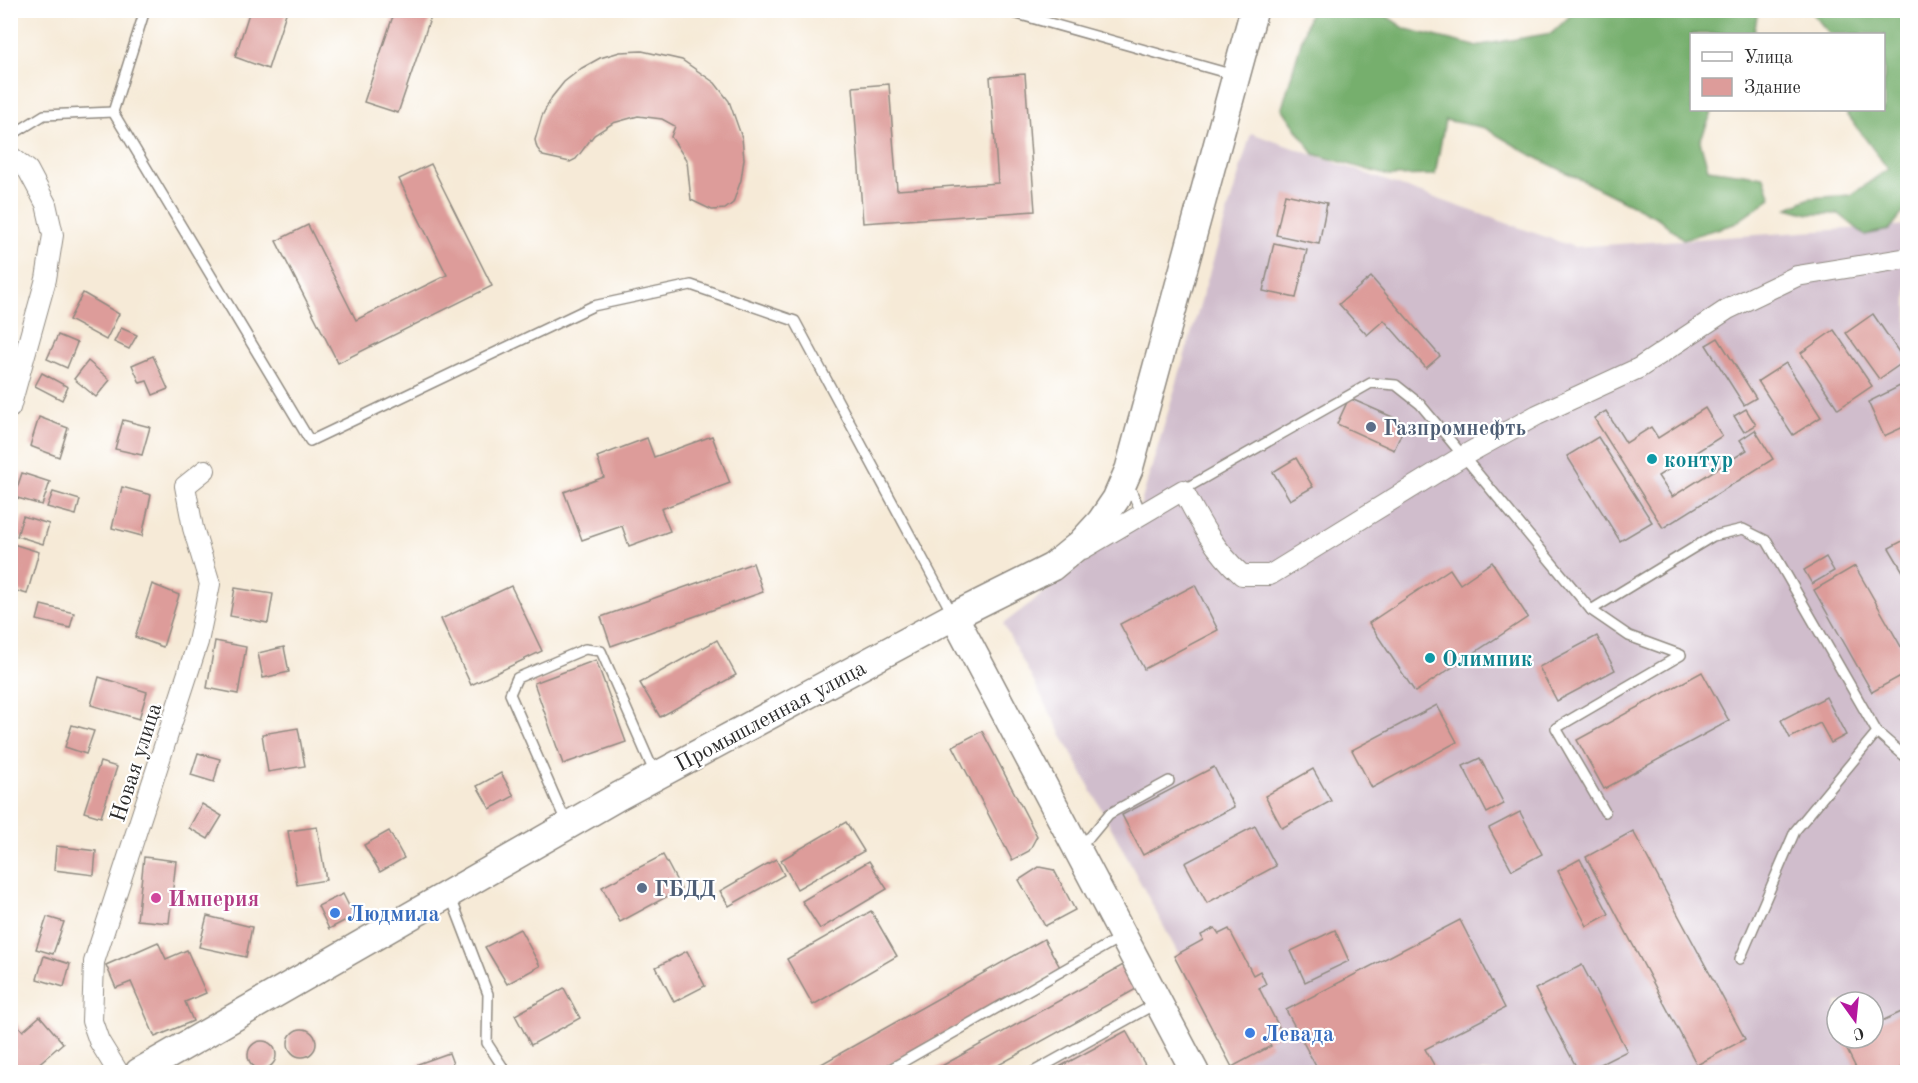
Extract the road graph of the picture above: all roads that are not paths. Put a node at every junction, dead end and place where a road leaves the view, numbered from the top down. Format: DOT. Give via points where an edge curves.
graph roads {
  1 [pos="145,10"];
  2 [pos="1003,10"];
  3 [pos="1254,10"];
  4 [pos="1236,76"];
  5 [pos="113,112"];
  6 [pos="10,136"];
  7 [pos="10,156"];
  8 [pos="1908,258"];
  9 [pos="10,408"];
  10 [pos="1462,456"];
  11 [pos="1129,469"];
  12 [pos="205,470"];
  13 [pos="1183,490"];
  14 [pos="1143,515"];
  15 [pos="1052,567"];
  16 [pos="1591,610"];
  17 [pos="954,616"];
  18 [pos="1877,732"];
  19 [pos="1908,759"];
  20 [pos="656,776"];
  21 [pos="1169,781"];
  22 [pos="1605,812"];
  23 [pos="568,826"];
  24 [pos="1076,846"];
  25 [pos="449,894"];
  26 [pos="1123,935"];
  27 [pos="1740,959"];
  28 [pos="1158,1002"];
  29 [pos="118,1072"];
  30 [pos="139,1072"];
  31 [pos="506,1072"];
  32 [pos="885,1072"];
  33 [pos="1033,1072"];
  34 [pos="1195,1072"];
  1 -- 5 [label="lane"];
  2 -- 4 [label="lane"];
  3 -- 4 [label="main road, Промышленная улица"];
  4 -- 11 [label="main road, Промышленная улица"];
  5 -- 6 [label="lane" via="44,115"];
  5 -- 17 [label="lane" via="310,441 593,306 691,285 795,321"];
  7 -- 9 [label="street" via="28,170 46,204 53,235 46,279"];
  8 -- 10 [label="street" via="1797,276 1728,309 1639,368 1537,415"];
  10 -- 13 [label="lane" via="1396,385 1371,383"];
  10 -- 13 [label="street" via="1270,575 1242,575 1227,562"];
  10 -- 16 [label="lane"];
  11 -- 14 [label="lane" via="1129,487"];
  11 -- 15 [label="main road, Промышленная улица" via="1101,521"];
  12 -- 29 [label="street, Новая улица" via="185,486 210,584 198,642 94,962 92,1021"];
  13 -- 14 [label="street"];
  14 -- 15 [label="street"];
  15 -- 17 [label="main road, Промышленная улица"];
  16 -- 18 [label="lane" via="1713,536 1743,529 1767,541"];
  16 -- 22 [label="lane" via="1629,636 1681,655 1556,728"];
  17 -- 20 [label="main road, Промышленная улица"];
  17 -- 24 [label="main road"];
  18 -- 19 [label="lane"];
  18 -- 27 [label="lane" via="1795,831"];
  20 -- 23 [label="main road, Промышленная улица"];
  20 -- 23 [label="lane" via="601,651 585,649 517,678 510,694"];
  21 -- 24 [label="lane" via="1109,814 1090,837"];
  23 -- 25 [label="main road, Промышленная улица"];
  24 -- 26 [label="main road"];
  25 -- 30 [label="main road, Промышленная улица"];
  25 -- 31 [label="lane" via="488,994 487,1043"];
  26 -- 28 [label="main road"];
  26 -- 32 [label="lane"];
  28 -- 33 [label="lane"];
  28 -- 34 [label="main road"];
}
